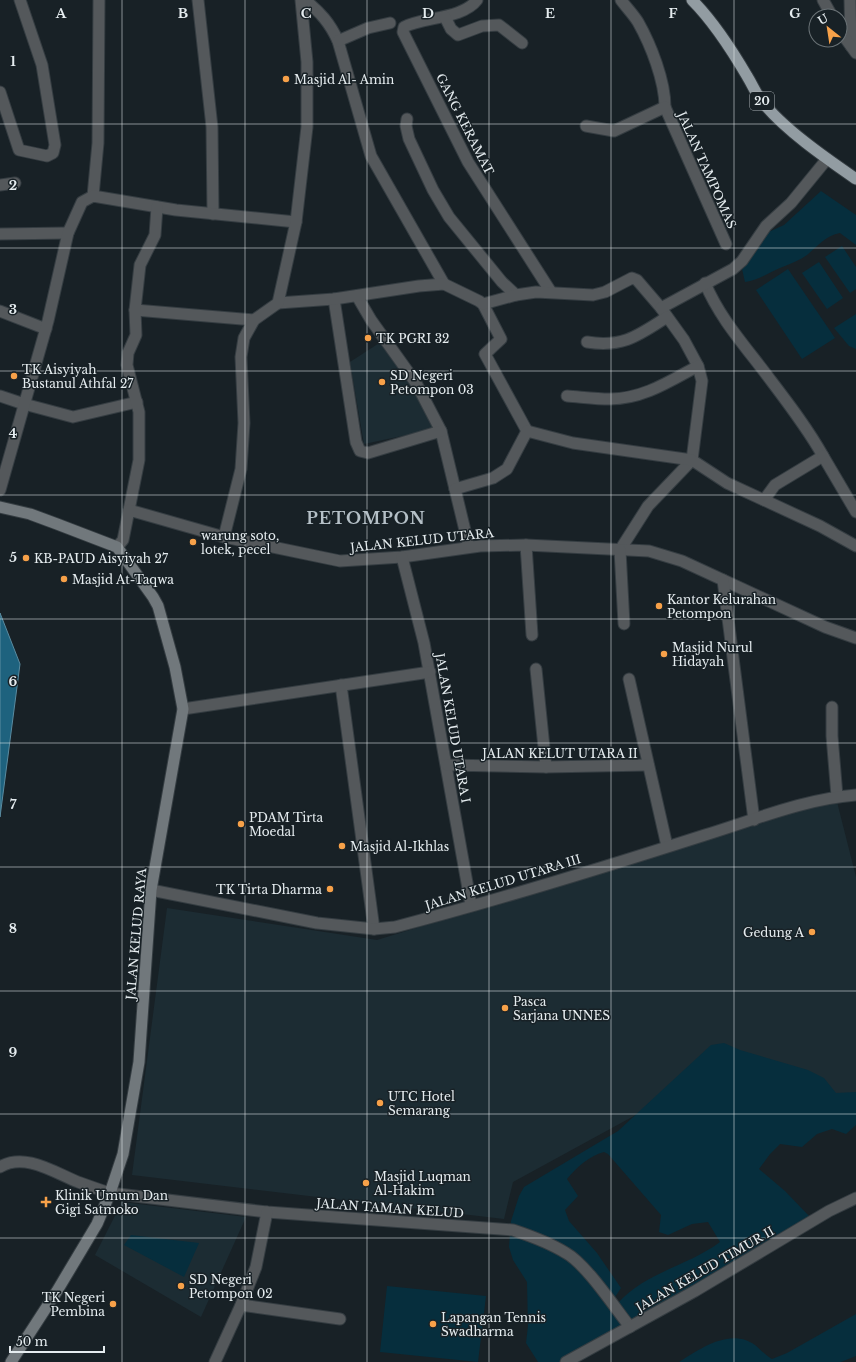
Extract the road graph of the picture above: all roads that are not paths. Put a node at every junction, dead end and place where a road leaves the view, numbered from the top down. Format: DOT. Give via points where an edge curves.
graph roads {
  1 [pos="20,0"];
  2 [pos="99,0"];
  3 [pos="198,0"];
  4 [pos="302,0"];
  5 [pos="305,0"];
  6 [pos="621,0"];
  7 [pos="692,0"];
  8 [pos="850,0"];
  9 [pos="475,2"];
  10 [pos="700,5"];
  11 [pos="445,17"];
  12 [pos="390,23"];
  13 [pos="338,41"];
  14 [pos="522,43"];
  15 [pos="853,50"];
  16 [pos="0,92"];
  17 [pos="665,107"];
  18 [pos="407,119"];
  19 [pos="586,126"];
  20 [pos="827,159"];
  21 [pos="856,179"];
  22 [pos="14,183"];
  23 [pos="0,185"];
  24 [pos="94,196"];
  25 [pos="157,207"];
  26 [pos="213,214"];
  27 [pos="296,222"];
  28 [pos="68,233"];
  29 [pos="0,234"];
  30 [pos="726,244"];
  31 [pos="705,283"];
  32 [pos="444,284"];
  33 [pos="551,292"];
  34 [pos="516,295"];
  35 [pos="357,296"];
  36 [pos="334,299"];
  37 [pos="278,303"];
  38 [pos="483,304"];
  39 [pos="134,310"];
  40 [pos="0,311"];
  41 [pos="664,312"];
  42 [pos="254,320"];
  43 [pos="46,329"];
  44 [pos="587,342"];
  45 [pos="698,366"];
  46 [pos="0,396"];
  47 [pos="567,396"];
  48 [pos="137,402"];
  49 [pos="24,404"];
  50 [pos="441,431"];
  51 [pos="527,431"];
  52 [pos="823,456"];
  53 [pos="692,460"];
  54 [pos="455,489"];
  55 [pos="0,490"];
  56 [pos="764,500"];
  57 [pos="0,507"];
  58 [pos="129,510"];
  59 [pos="856,512"];
  60 [pos="224,537"];
  61 [pos="526,545"];
  62 [pos="856,546"];
  63 [pos="117,547"];
  64 [pos="468,547"];
  65 [pos="620,550"];
  66 [pos="402,557"];
  67 [pos="723,580"];
  68 [pos="624,624"];
  69 [pos="532,635"];
  70 [pos="856,638"];
  71 [pos="536,669"];
  72 [pos="430,672"];
  73 [pos="629,679"];
  74 [pos="341,685"];
  75 [pos="832,707"];
  76 [pos="183,709"];
  77 [pos="447,765"];
  78 [pos="648,766"];
  79 [pos="546,767"];
  80 [pos="856,794"];
  81 [pos="837,796"];
  82 [pos="754,820"];
  83 [pos="667,846"];
  84 [pos="151,890"];
  85 [pos="471,905"];
  86 [pos="374,930"];
  87 [pos="0,1167"];
  88 [pos="110,1193"];
  89 [pos="856,1198"];
  90 [pos="267,1212"];
  91 [pos="241,1305"];
  92 [pos="340,1319"];
  93 [pos="630,1327"];
  94 [pos="11,1362"];
  95 [pos="215,1362"];
  96 [pos="566,1362"];
  1 -- 16 [label="street" via="42,65 55,145 53,153 47,156 19,150"];
  2 -- 24 [label="street" via="98,143"];
  3 -- 26 [label="street" via="212,127"];
  4 -- 27 [label="street" via="307,62 307,121"];
  5 -- 13 [label="street" via="328,21"];
  6 -- 17 [label="street, JALAN TAMPOMAS" via="638,22 656,64 665,96"];
  7 -- 10 [label="highway, 20"];
  8 -- 15 [label="street"];
  9 -- 11 [label="street, GANG KERAMAT"];
  10 -- 20 [label="highway, 20" via="770,111"];
  11 -- 14 [label="street" via="450,29 458,35 482,26 499,25"];
  11 -- 33 [label="street, GANG KERAMAT" via="412,23 404,27 403,32 468,162"];
  12 -- 13 [label="street" via="368,28"];
  13 -- 32 [label="street" via="367,145"];
  17 -- 19 [label="street, JALAN TAMPOMAS" via="614,131"];
  17 -- 30 [label="street, JALAN TAMPOMAS"];
  18 -- 34 [label="street" via="409,139 433,190 449,216 502,282"];
  20 -- 21 [label="highway, 20"];
  20 -- 31 [label="street" via="791,203 766,226 742,260 733,269"];
  22 -- 23 [label="street"];
  24 -- 25 [label="street"];
  24 -- 28 [label="street" via="82,202"];
  25 -- 26 [label="street"];
  25 -- 39 [label="street" via="155,235 140,265"];
  26 -- 27 [label="street"];
  27 -- 37 [label="street"];
  28 -- 29 [label="street"];
  28 -- 43 [label="street"];
  31 -- 41 [label="street"];
  31 -- 52 [label="street" via="712,300 734,334 770,378"];
  32 -- 35 [label="street"];
  32 -- 38 [label="street"];
  33 -- 34 [label="street"];
  33 -- 41 [label="street" via="593,295 605,292 632,278 637,280"];
  34 -- 38 [label="street"];
  35 -- 36 [label="street"];
  35 -- 50 [label="street" via="416,383"];
  36 -- 37 [label="street"];
  36 -- 50 [label="street" via="356,442 360,451 368,453"];
  37 -- 42 [label="street"];
  38 -- 51 [label="street" via="501,338 485,354"];
  39 -- 42 [label="street"];
  39 -- 48 [label="street" via="136,335 128,353 127,365"];
  40 -- 43 [label="street"];
  41 -- 44 [label="street" via="643,333 628,340"];
  41 -- 45 [label="street"];
  42 -- 60 [label="street" via="244,338 241,357 244,423 241,469"];
  43 -- 49 [label="street"];
  45 -- 47 [label="street" via="651,391 635,396 610,399"];
  45 -- 53 [label="street" via="702,381"];
  46 -- 49 [label="street"];
  48 -- 49 [label="street" via="73,417"];
  48 -- 58 [label="street" via="139,460"];
  49 -- 55 [label="street"];
  50 -- 54 [label="street"];
  51 -- 53 [label="street" via="573,443"];
  51 -- 54 [label="street" via="508,468 493,478"];
  52 -- 56 [label="street" via="775,485"];
  52 -- 59 [label="street"];
  53 -- 56 [label="street" via="728,483"];
  53 -- 65 [label="street" via="648,506"];
  54 -- 64 [label="street"];
  56 -- 62 [label="street"];
  57 -- 63 [label="main road" via="30,514"];
  58 -- 60 [label="street, JALAN KELUD UTARA"];
  58 -- 63 [label="street" via="122,540"];
  60 -- 66 [label="street, JALAN KELUD UTARA" via="340,561"];
  61 -- 64 [label="street, JALAN KELUD UTARA"];
  61 -- 65 [label="street, JALAN KELUD UTARA"];
  61 -- 69 [label="street"];
  63 -- 76 [label="main road, JALAN KELUD RAYA" via="158,606 175,667"];
  64 -- 66 [label="street, JALAN KELUD UTARA"];
  65 -- 67 [label="street, JALAN KELUD UTARA" via="649,551 682,561"];
  65 -- 68 [label="street"];
  66 -- 72 [label="street, JALAN KELUD UTARA I"];
  67 -- 70 [label="street, JALAN KELUD UTARA" via="825,627"];
  67 -- 82 [label="street"];
  71 -- 79 [label="street"];
  72 -- 74 [label="street"];
  72 -- 77 [label="street, JALAN KELUD UTARA I"];
  73 -- 78 [label="street"];
  74 -- 76 [label="street"];
  74 -- 86 [label="street"];
  75 -- 81 [label="street"];
  76 -- 84 [label="main road, JALAN KELUD RAYA"];
  77 -- 79 [label="street, JALAN KELUT UTARA II"];
  77 -- 85 [label="street, JALAN KELUD UTARA I"];
  78 -- 79 [label="street, JALAN KELUT UTARA II"];
  78 -- 83 [label="street"];
  80 -- 81 [label="street, JALAN KELUD UTARA III"];
  81 -- 82 [label="street, JALAN KELUD UTARA III"];
  82 -- 83 [label="street, JALAN KELUD UTARA III"];
  83 -- 85 [label="street, JALAN KELUD UTARA III"];
  84 -- 86 [label="street, JALAN KELUD UTARA III" via="317,923"];
  84 -- 88 [label="main road, JALAN KELUD RAYA" via="139,1062 123,1154"];
  85 -- 86 [label="street, JALAN KELUD UTARA III" via="395,927"];
  87 -- 88 [label="street, JALAN TAMAN KELUD" via="16,1161 37,1165"];
  88 -- 90 [label="street, JALAN TAMAN KELUD"];
  88 -- 94 [label="main road, JALAN KELUD RAYA" via="97,1224"];
  89 -- 93 [label="street, JALAN KELUD TIMUR II" via="829,1211"];
  90 -- 91 [label="street" via="260,1254"];
  90 -- 93 [label="street, JALAN TAMAN KELUD" via="513,1230 567,1253 582,1266"];
  91 -- 92 [label="street"];
  91 -- 95 [label="street"];
  93 -- 96 [label="street, JALAN KELUD TIMUR II"];
}
